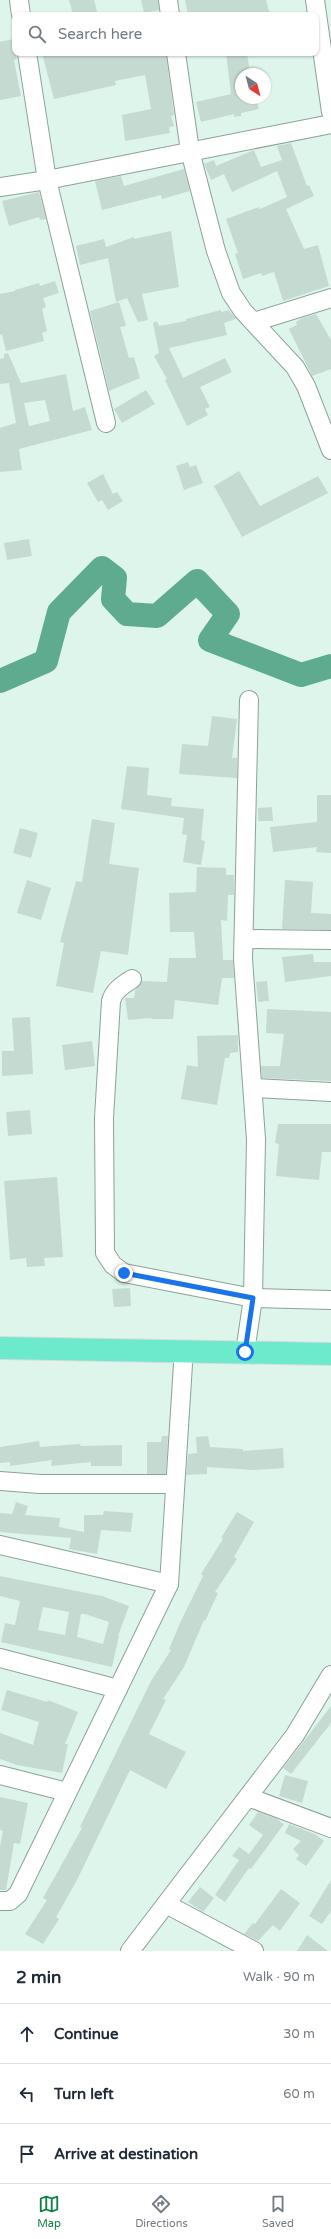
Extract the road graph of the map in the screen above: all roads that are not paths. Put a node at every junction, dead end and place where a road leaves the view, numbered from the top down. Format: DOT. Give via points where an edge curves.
graph roads {
  1 [pos="19,0"];
  2 [pos="168,0"];
  3 [pos="315,0"];
  4 [pos="21,12"];
  5 [pos="170,12"];
  6 [pos="317,12"];
  7 [pos="319,28"];
  8 [pos="27,56"];
  9 [pos="176,56"];
  10 [pos="331,112"];
  11 [pos="331,124"];
  12 [pos="190,151"];
  13 [pos="47,180"];
  14 [pos="0,187"];
  15 [pos="331,298"];
  16 [pos="254,322"];
  17 [pos="106,423"];
  18 [pos="331,450"];
  19 [pos="248,700"];
  20 [pos="244,938"];
  21 [pos="331,940"];
  22 [pos="132,978"];
  23 [pos="254,1088"];
  24 [pos="331,1092"];
  25 [pos="253,1298"];
  26 [pos="331,1300"];
  27 [pos="0,1348"];
  28 [pos="245,1352"];
  29 [pos="331,1354"];
  30 [pos="0,1361"];
  31 [pos="183,1364"];
  32 [pos="331,1366"];
  33 [pos="0,1481"];
  34 [pos="175,1484"];
  35 [pos="0,1545"];
  36 [pos="169,1584"];
  37 [pos="0,1658"];
  38 [pos="331,1675"];
  39 [pos="118,1689"];
  40 [pos="0,1775"];
  41 [pos="68,1792"];
  42 [pos="248,1797"];
  43 [pos="331,1828"];
  44 [pos="0,1901"];
  45 [pos="166,1904"];
  46 [pos="130,1951"];
  47 [pos="254,1951"];
  1 -- 4 [label="street"];
  2 -- 5 [label="street"];
  3 -- 6 [label="street"];
  7 -- 10 [label="street"];
  8 -- 13 [label="street"];
  9 -- 12 [label="street"];
  11 -- 12 [label="street"];
  12 -- 13 [label="street"];
  12 -- 16 [label="street" via="216,251 232,293 243,311"];
  13 -- 14 [label="street"];
  13 -- 17 [label="street"];
  15 -- 16 [label="street"];
  16 -- 18 [label="street" via="295,366 306,386"];
  19 -- 20 [label="street"];
  20 -- 21 [label="street"];
  20 -- 23 [label="street" via="243,959"];
  22 -- 25 [label="street" via="120,987 111,1001 104,1118 105,1253 113,1265 124,1273"];
  23 -- 24 [label="street"];
  23 -- 25 [label="street" via="256,1139"];
  25 -- 26 [label="street"];
  25 -- 28 [label="street"];
  27 -- 28 [label="main road"];
  28 -- 29 [label="main road"];
  30 -- 31 [label="main road"];
  31 -- 32 [label="main road"];
  31 -- 34 [label="street"];
  33 -- 34 [label="street" via="40,1484"];
  34 -- 36 [label="street"];
  35 -- 36 [label="street"];
  36 -- 39 [label="street"];
  37 -- 39 [label="street"];
  38 -- 42 [label="street" via="295,1735"];
  39 -- 41 [label="street"];
  40 -- 41 [label="street"];
  41 -- 44 [label="street" via="18,1894 10,1901"];
  42 -- 43 [label="street"];
  42 -- 45 [label="street"];
  45 -- 46 [label="street"];
  45 -- 47 [label="street"];
}
